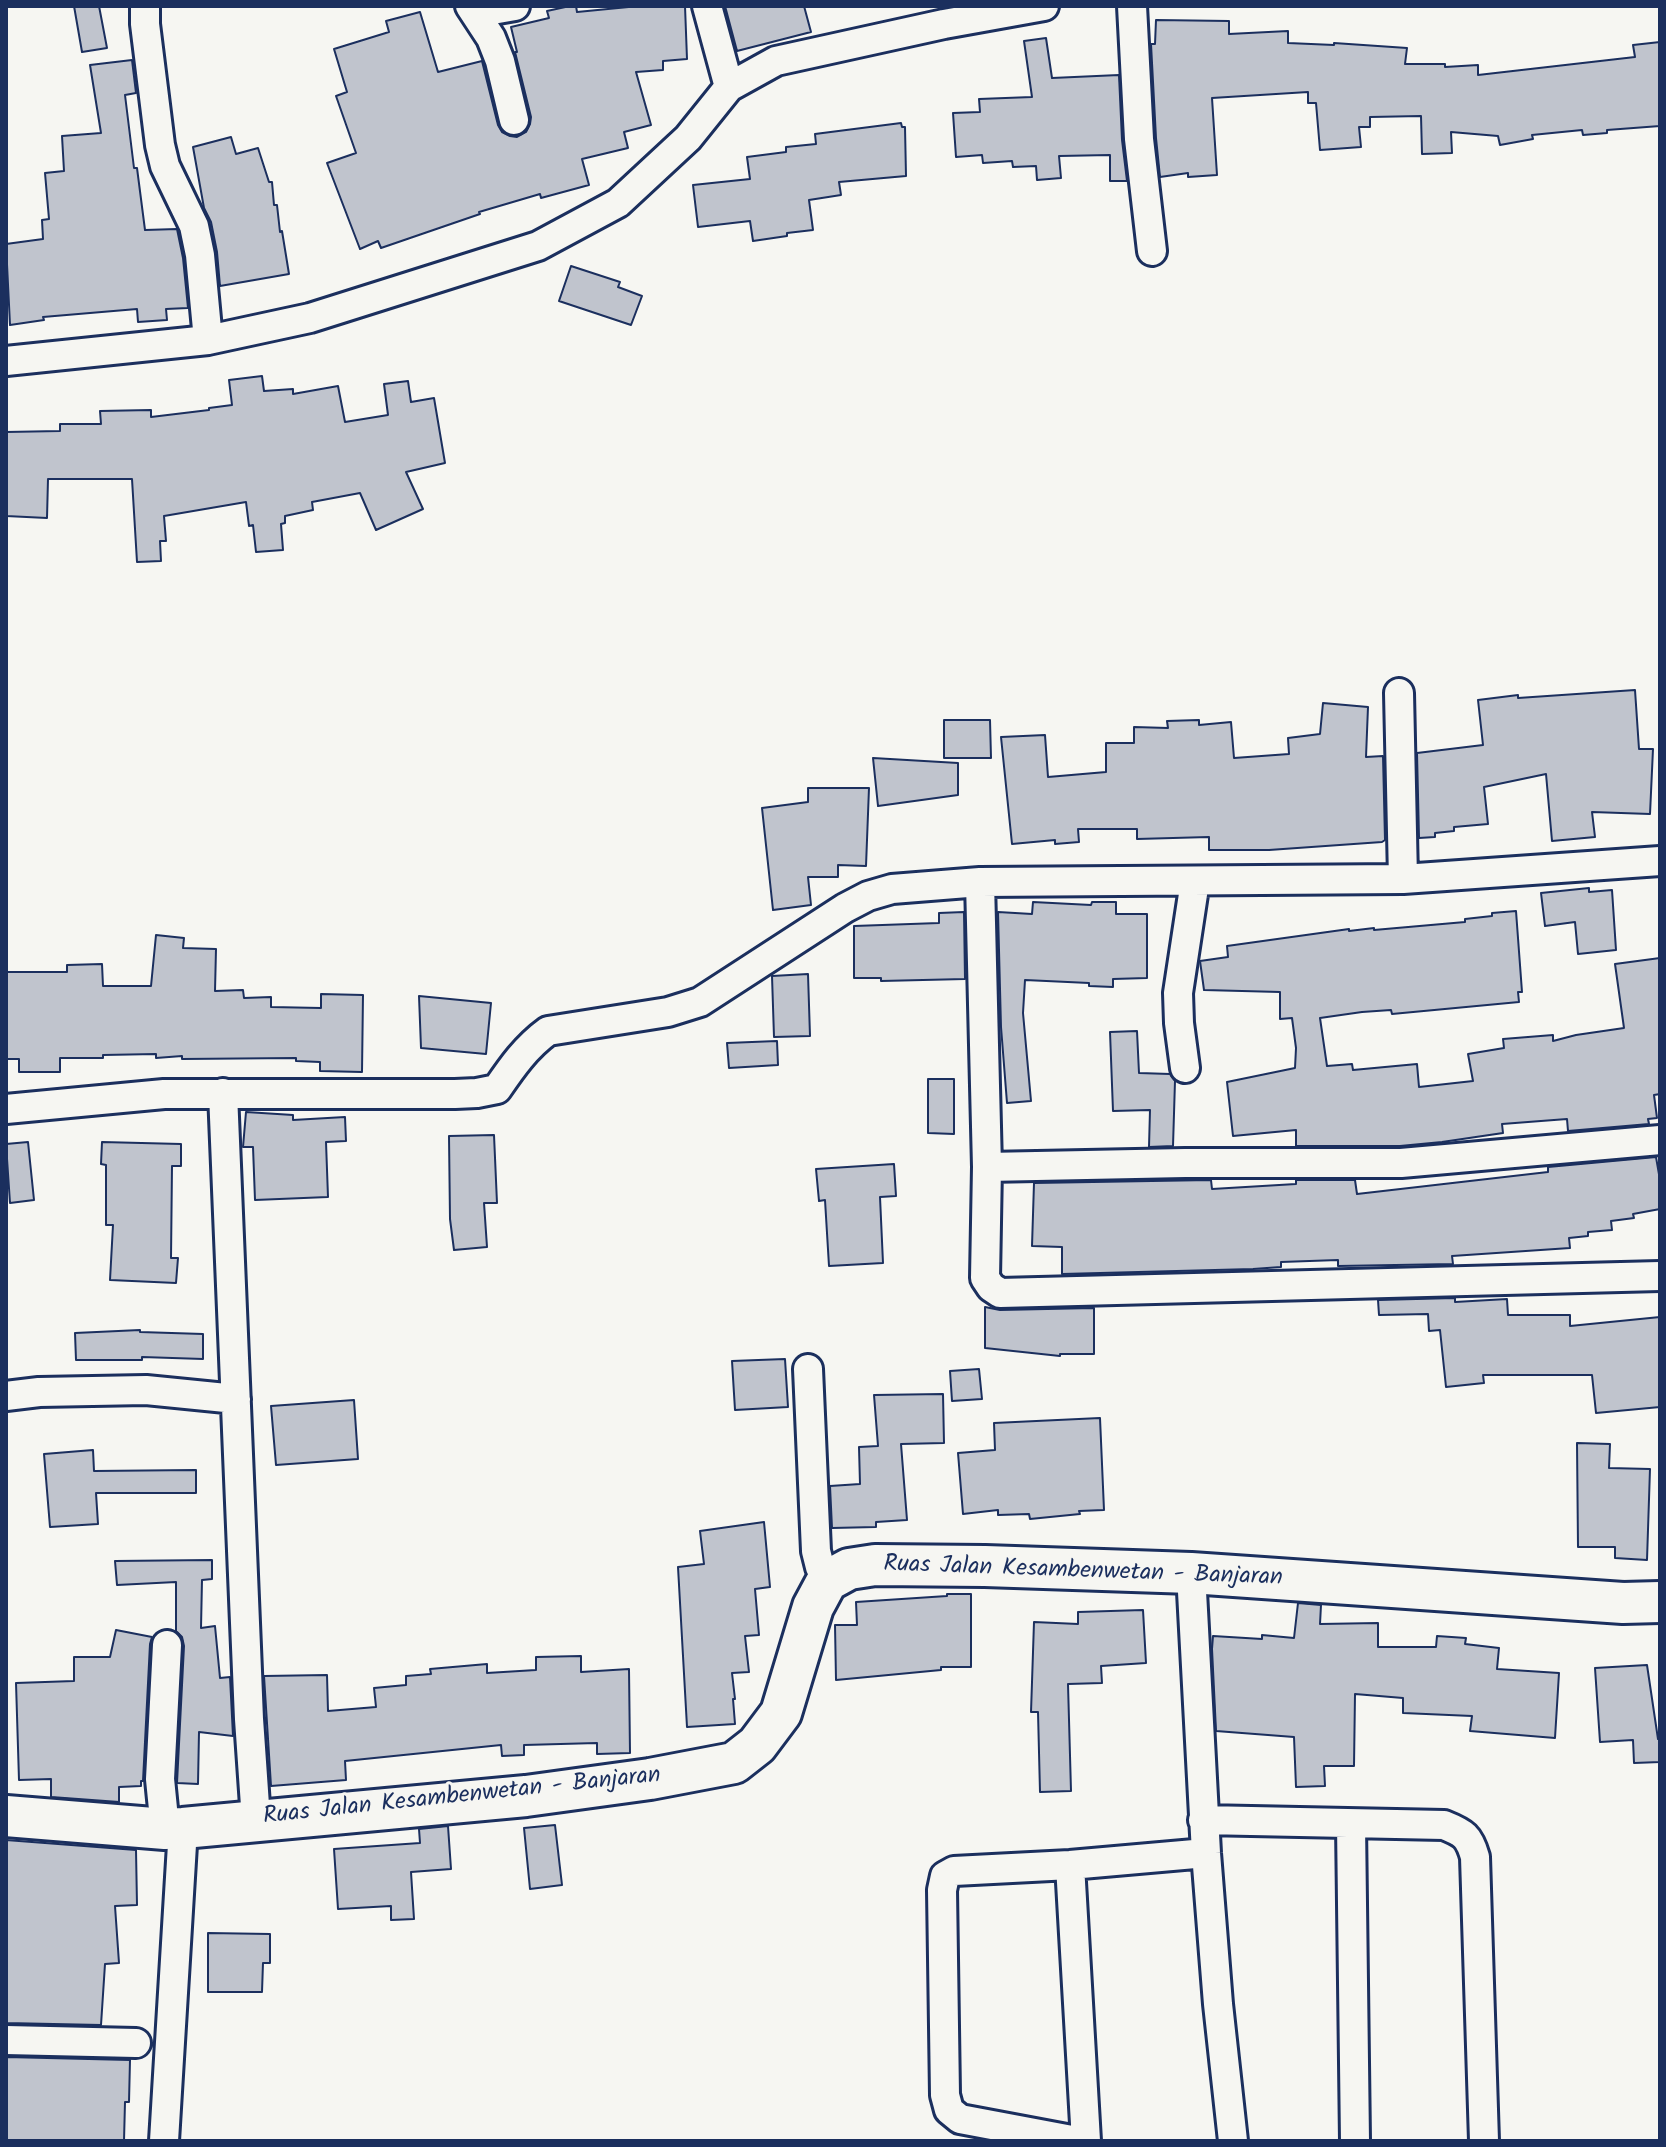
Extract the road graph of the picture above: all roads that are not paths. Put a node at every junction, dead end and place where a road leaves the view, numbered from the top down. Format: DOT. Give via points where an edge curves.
graph roads {
  1 [pos="145,6"];
  2 [pos="515,6"];
  3 [pos="707,6"];
  4 [pos="1044,6"];
  5 [pos="1132,6"];
  6 [pos="472,9"];
  7 [pos="942,15"];
  8 [pos="729,87"];
  9 [pos="514,120"];
  10 [pos="1152,251"];
  11 [pos="208,340"];
  12 [pos="6,361"];
  13 [pos="1399,693"];
  14 [pos="1660,861"];
  15 [pos="1403,879"];
  16 [pos="1195,881"];
  17 [pos="980,882"];
  18 [pos="1185,1068"];
  19 [pos="223,1093"];
  20 [pos="6,1109"];
  21 [pos="1660,1140"];
  22 [pos="987,1167"];
  23 [pos="1660,1276"];
  24 [pos="808,1369"];
  25 [pos="6,1396"];
  26 [pos="236,1399"];
  27 [pos="1191,1573"];
  28 [pos="827,1581"];
  29 [pos="1660,1602"];
  30 [pos="167,1645"];
  31 [pos="6,1816"];
  32 [pos="256,1820"];
  33 [pos="1203,1820"];
  34 [pos="1351,1824"];
  35 [pos="174,1828"];
  36 [pos="1206,1853"];
  37 [pos="1070,1865"];
  38 [pos="6,2040"];
  39 [pos="136,2043"];
  40 [pos="164,2141"];
  41 [pos="1077,2141"];
  42 [pos="1086,2141"];
  43 [pos="1233,2141"];
  44 [pos="1355,2141"];
  45 [pos="1484,2141"];
  1 -- 11 [label="street" via="160,145 194,226"];
  2 -- 6 [label="street"];
  3 -- 8 [label="street"];
  4 -- 7 [label="street"];
  5 -- 10 [label="street"];
  6 -- 9 [label="street" via="500,61"];
  7 -- 8 [label="street" via="776,61"];
  8 -- 11 [label="street" via="688,138 618,203 538,246 310,318"];
  11 -- 12 [label="street"];
  13 -- 15 [label="street"];
  14 -- 15 [label="street"];
  15 -- 16 [label="street"];
  16 -- 17 [label="street"];
  16 -- 18 [label="street" via="1178,993"];
  17 -- 19 [label="street" via="868,896 700,1002 548,1031 533,1042 497,1089 455,1094"];
  17 -- 22 [label="street"];
  19 -- 20 [label="street"];
  19 -- 26 [label="street"];
  21 -- 22 [label="street" via="1401,1163"];
  22 -- 23 [label="street" via="985,1278 1000,1293"];
  24 -- 28 [label="street" via="816,1551"];
  25 -- 26 [label="street" via="146,1390"];
  26 -- 32 [label="street"];
  27 -- 28 [label="main road, Ruas Jalan Kesambenwetan - Banjaran" via="875,1565 849,1569"];
  27 -- 29 [label="main road, Ruas Jalan Kesambenwetan - Banjaran"];
  27 -- 33 [label="street"];
  28 -- 32 [label="main road, Ruas Jalan Kesambenwetan - Banjaran" via="813,1607 781,1713 757,1745 734,1763 526,1796"];
  30 -- 35 [label="street" via="160,1779"];
  31 -- 35 [label="main road, Ruas Jalan Kesambenwetan - Banjaran"];
  32 -- 35 [label="main road, Ruas Jalan Kesambenwetan - Banjaran"];
  33 -- 34 [label="street"];
  33 -- 36 [label="street"];
  34 -- 44 [label="street"];
  34 -- 45 [label="street" via="1444,1825 1462,1832 1471,1843"];
  35 -- 40 [label="street"];
  36 -- 37 [label="street"];
  36 -- 43 [label="street"];
  37 -- 41 [label="street" via="954,1871 945,1876 945,2095 949,2110 960,2119"];
  37 -- 42 [label="street"];
  38 -- 39 [label="street"];
}
